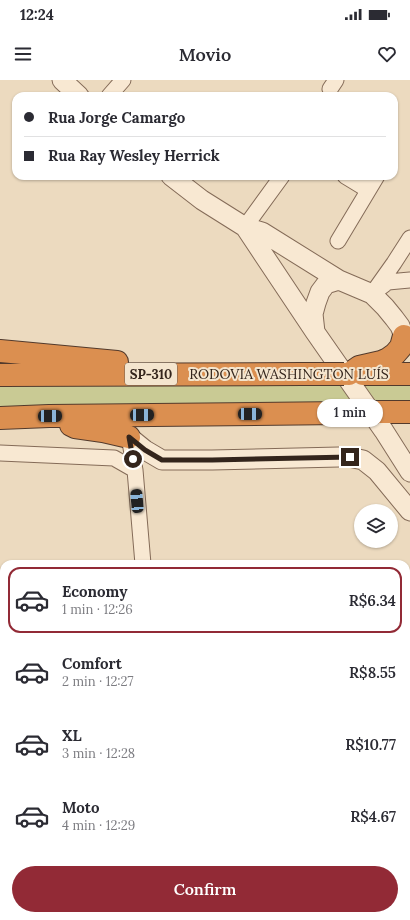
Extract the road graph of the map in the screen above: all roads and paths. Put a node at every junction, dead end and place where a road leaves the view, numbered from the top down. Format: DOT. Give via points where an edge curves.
graph roads {
  1 [pos="62,80"];
  2 [pos="123,80"];
  3 [pos="75,92"];
  4 [pos="112,92"];
  5 [pos="175,180"];
  6 [pos="279,180"];
  7 [pos="352,180"];
  8 [pos="374,180"];
  9 [pos="368,190"];
  10 [pos="245,227"];
  11 [pos="410,238"];
  12 [pos="338,241"];
  13 [pos="339,280"];
  14 [pos="410,280"];
  15 [pos="372,294"];
  16 [pos="314,332"];
  17 [pos="407,338"];
  18 [pos="0,351"];
  19 [pos="0,374"];
  20 [pos="250,374"];
  21 [pos="346,374"];
  22 [pos="410,374"];
  23 [pos="380,412"];
  24 [pos="410,412"];
  25 [pos="50,416"];
  26 [pos="0,418"];
  27 [pos="410,424"];
  28 [pos="129,437"];
  29 [pos="0,453"];
  30 [pos="135,470"];
  31 [pos="410,472"];
  32 [pos="410,511"];
  33 [pos="143,560"];
  1 -- 3 [label="street"];
  2 -- 4 [label="street"];
  5 -- 10 [label="street"];
  6 -- 10 [label="street"];
  7 -- 9 [label="street"];
  8 -- 9 [label="street"];
  9 -- 12 [label="street"];
  10 -- 13 [label="street" via="262,232"];
  10 -- 16 [label="street"];
  11 -- 15 [label="street"];
  13 -- 15 [label="street"];
  13 -- 16 [label="street" via="326,284 320,292 314,314"];
  14 -- 15 [label="street" via="388,282"];
  15 -- 17 [label="street" via="394,318"];
  16 -- 31 [label="street"];
  17 -- 21 [label="highway" via="402,347 388,359 359,366"];
  18 -- 20 [label="highway"];
  19 -- 20 [label="highway, RODOVIA WASHINGTON LUÍS / SP-310"];
  20 -- 21 [label="highway, RODOVIA WASHINGTON LUÍS / SP-310, bridge"];
  21 -- 22 [label="highway, RODOVIA WASHINGTON LUÍS / SP-310"];
  23 -- 24 [label="highway"];
  23 -- 25 [label="highway, bridge"];
  23 -- 27 [label="highway"];
  25 -- 26 [label="highway"];
  25 -- 28 [label="highway" via="74,427"];
  28 -- 30 [label="street"];
  28 -- 32 [label="street" via="162,460 339,457 363,460 377,471"];
  29 -- 30 [label="street" via="114,458"];
  30 -- 33 [label="street"];
}
